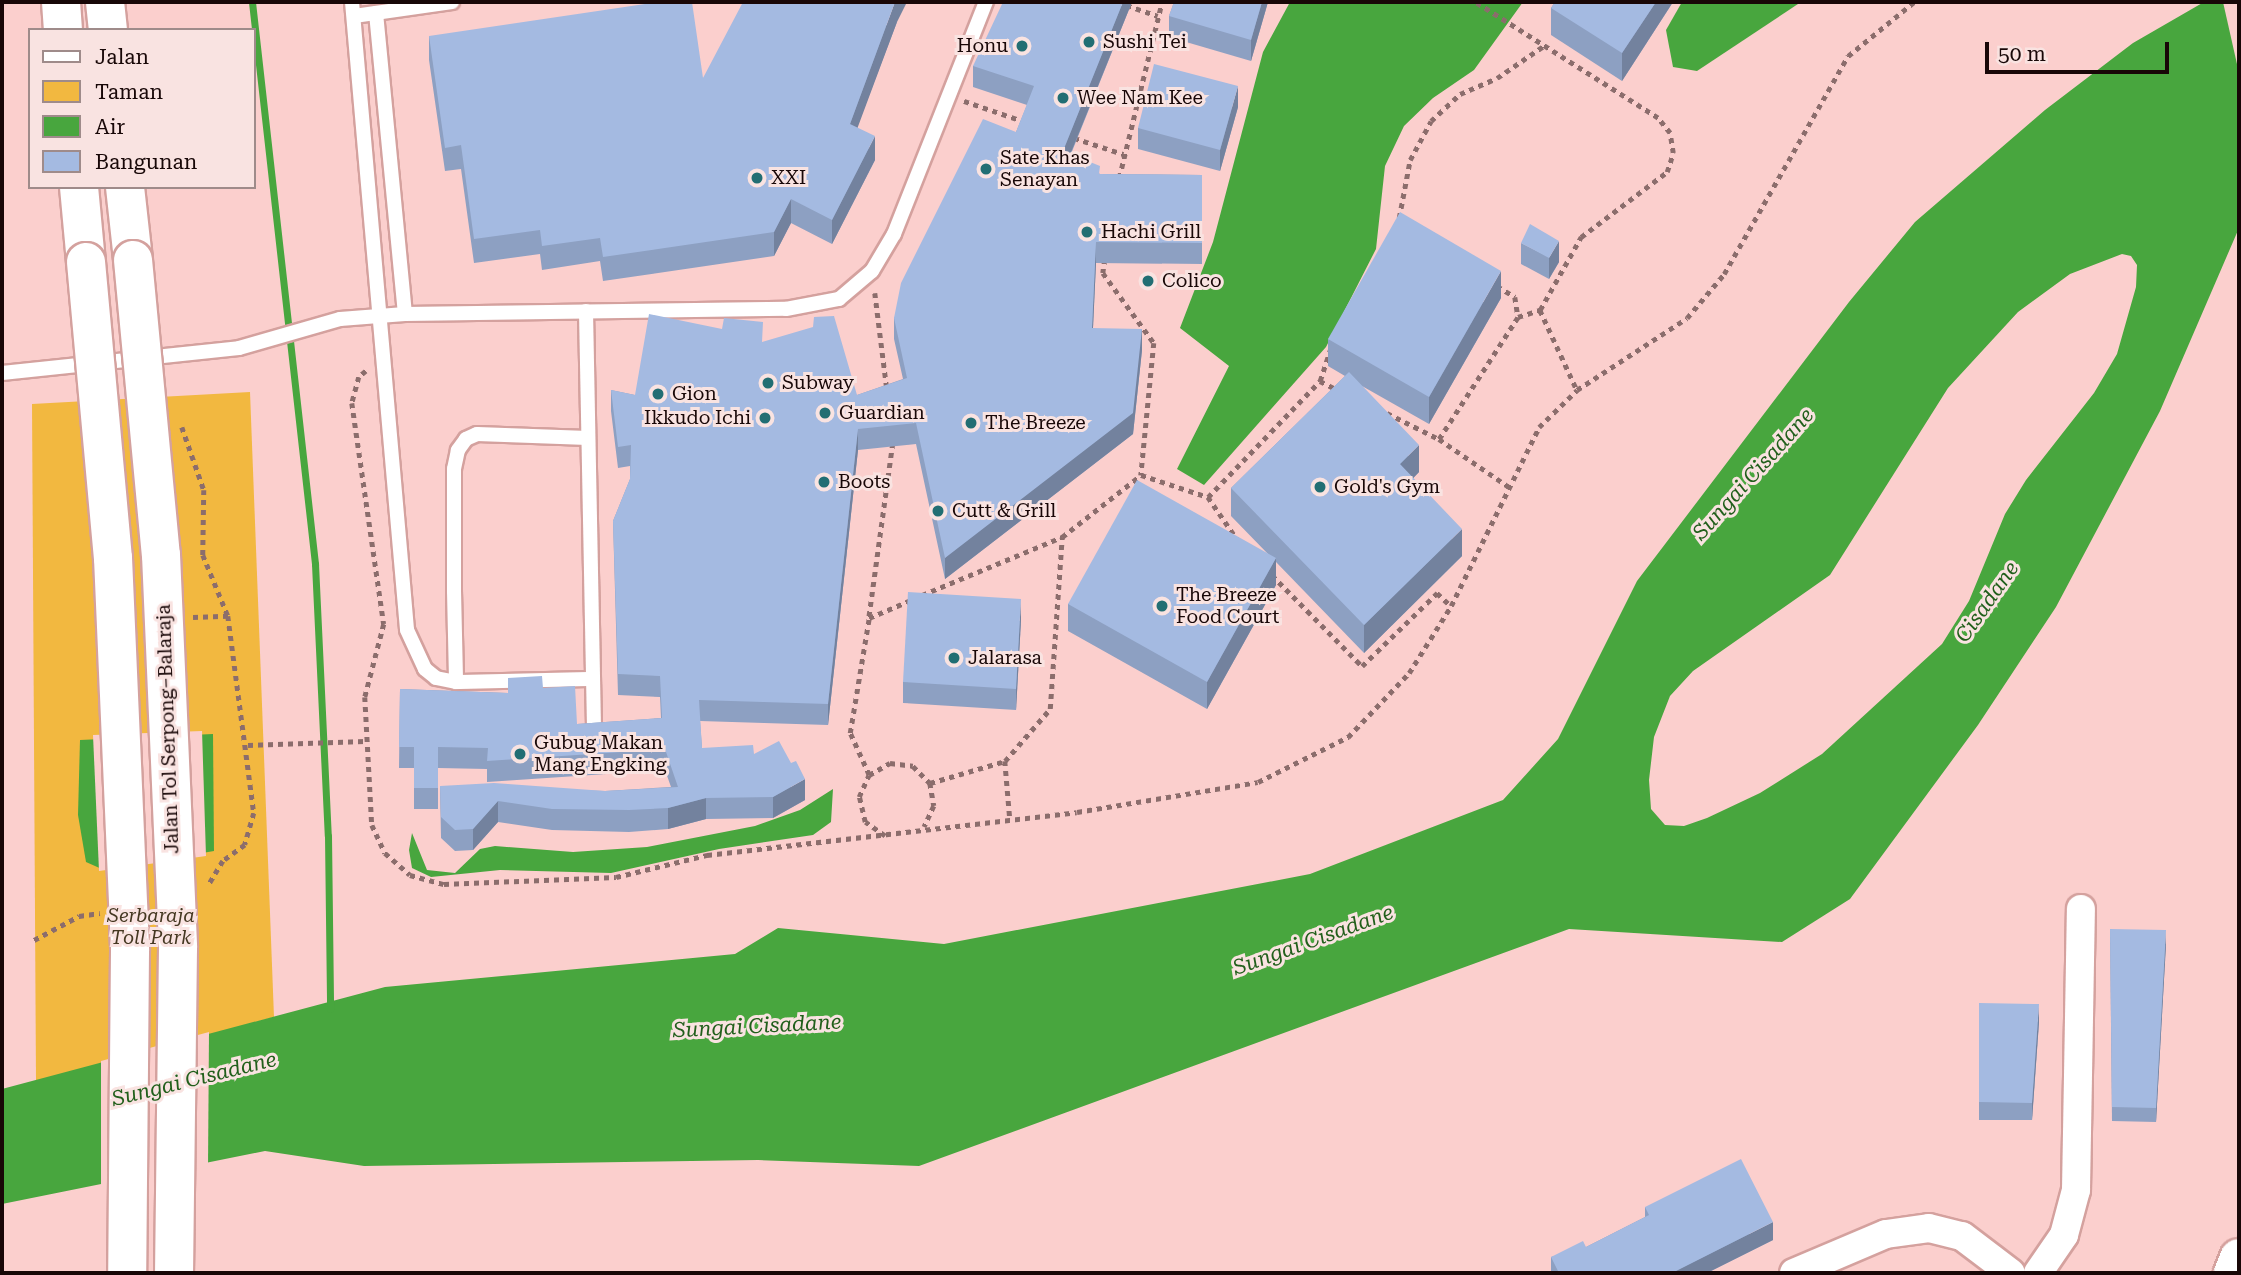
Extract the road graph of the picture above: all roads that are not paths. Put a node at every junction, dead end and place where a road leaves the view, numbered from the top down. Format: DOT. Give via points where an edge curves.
graph roads {
  1 [pos="61,2"];
  2 [pos="105,2"];
  3 [pos="452,2"];
  4 [pos="986,2"];
  5 [pos="353,9"];
  6 [pos="376,13"];
  7 [pos="63,28"];
  8 [pos="108,28"];
  9 [pos="79,189"];
  10 [pos="125,189"];
  11 [pos="586,312"];
  12 [pos="405,314"];
  13 [pos="383,316"];
  14 [pos="2,373"];
  15 [pos="587,438"];
  16 [pos="592,679"];
  17 [pos="456,682"];
  18 [pos="594,729"];
  19 [pos="2081,909"];
  20 [pos="2239,1258"];
  21 [pos="1837,1264"];
  22 [pos="127,1273"];
  23 [pos="174,1273"];
  24 [pos="1794,1273"];
  25 [pos="2011,1273"];
  26 [pos="2038,1273"];
  27 [pos="2233,1273"];
  1 -- 7 [label="main road"];
  2 -- 8 [label="main road"];
  3 -- 6 [label="lane"];
  4 -- 11 [label="lane" via="894,234 872,271 839,299 814,306"];
  5 -- 6 [label="lane"];
  5 -- 13 [label="lane"];
  6 -- 12 [label="lane"];
  9 -- 22 [label="main road, bridge" via="113,558 130,937"];
  10 -- 23 [label="main road, Jalan Tol Serpong–Balaraja, bridge" via="161,555 177,934"];
  11 -- 12 [label="lane"];
  11 -- 15 [label="lane"];
  12 -- 13 [label="lane"];
  13 -- 14 [label="lane" via="340,319 239,348"];
  13 -- 17 [label="lane" via="407,630 425,669 436,678"];
  15 -- 16 [label="lane"];
  15 -- 17 [label="lane" via="477,434 458,450"];
  16 -- 17 [label="lane"];
  16 -- 18 [label="lane"];
  19 -- 26 [label="street" via="2077,1191 2064,1235"];
  20 -- 27 [label="main road"];
  21 -- 24 [label="street"];
  21 -- 25 [label="street" via="1897,1231 1947,1230 1976,1243"];
}
